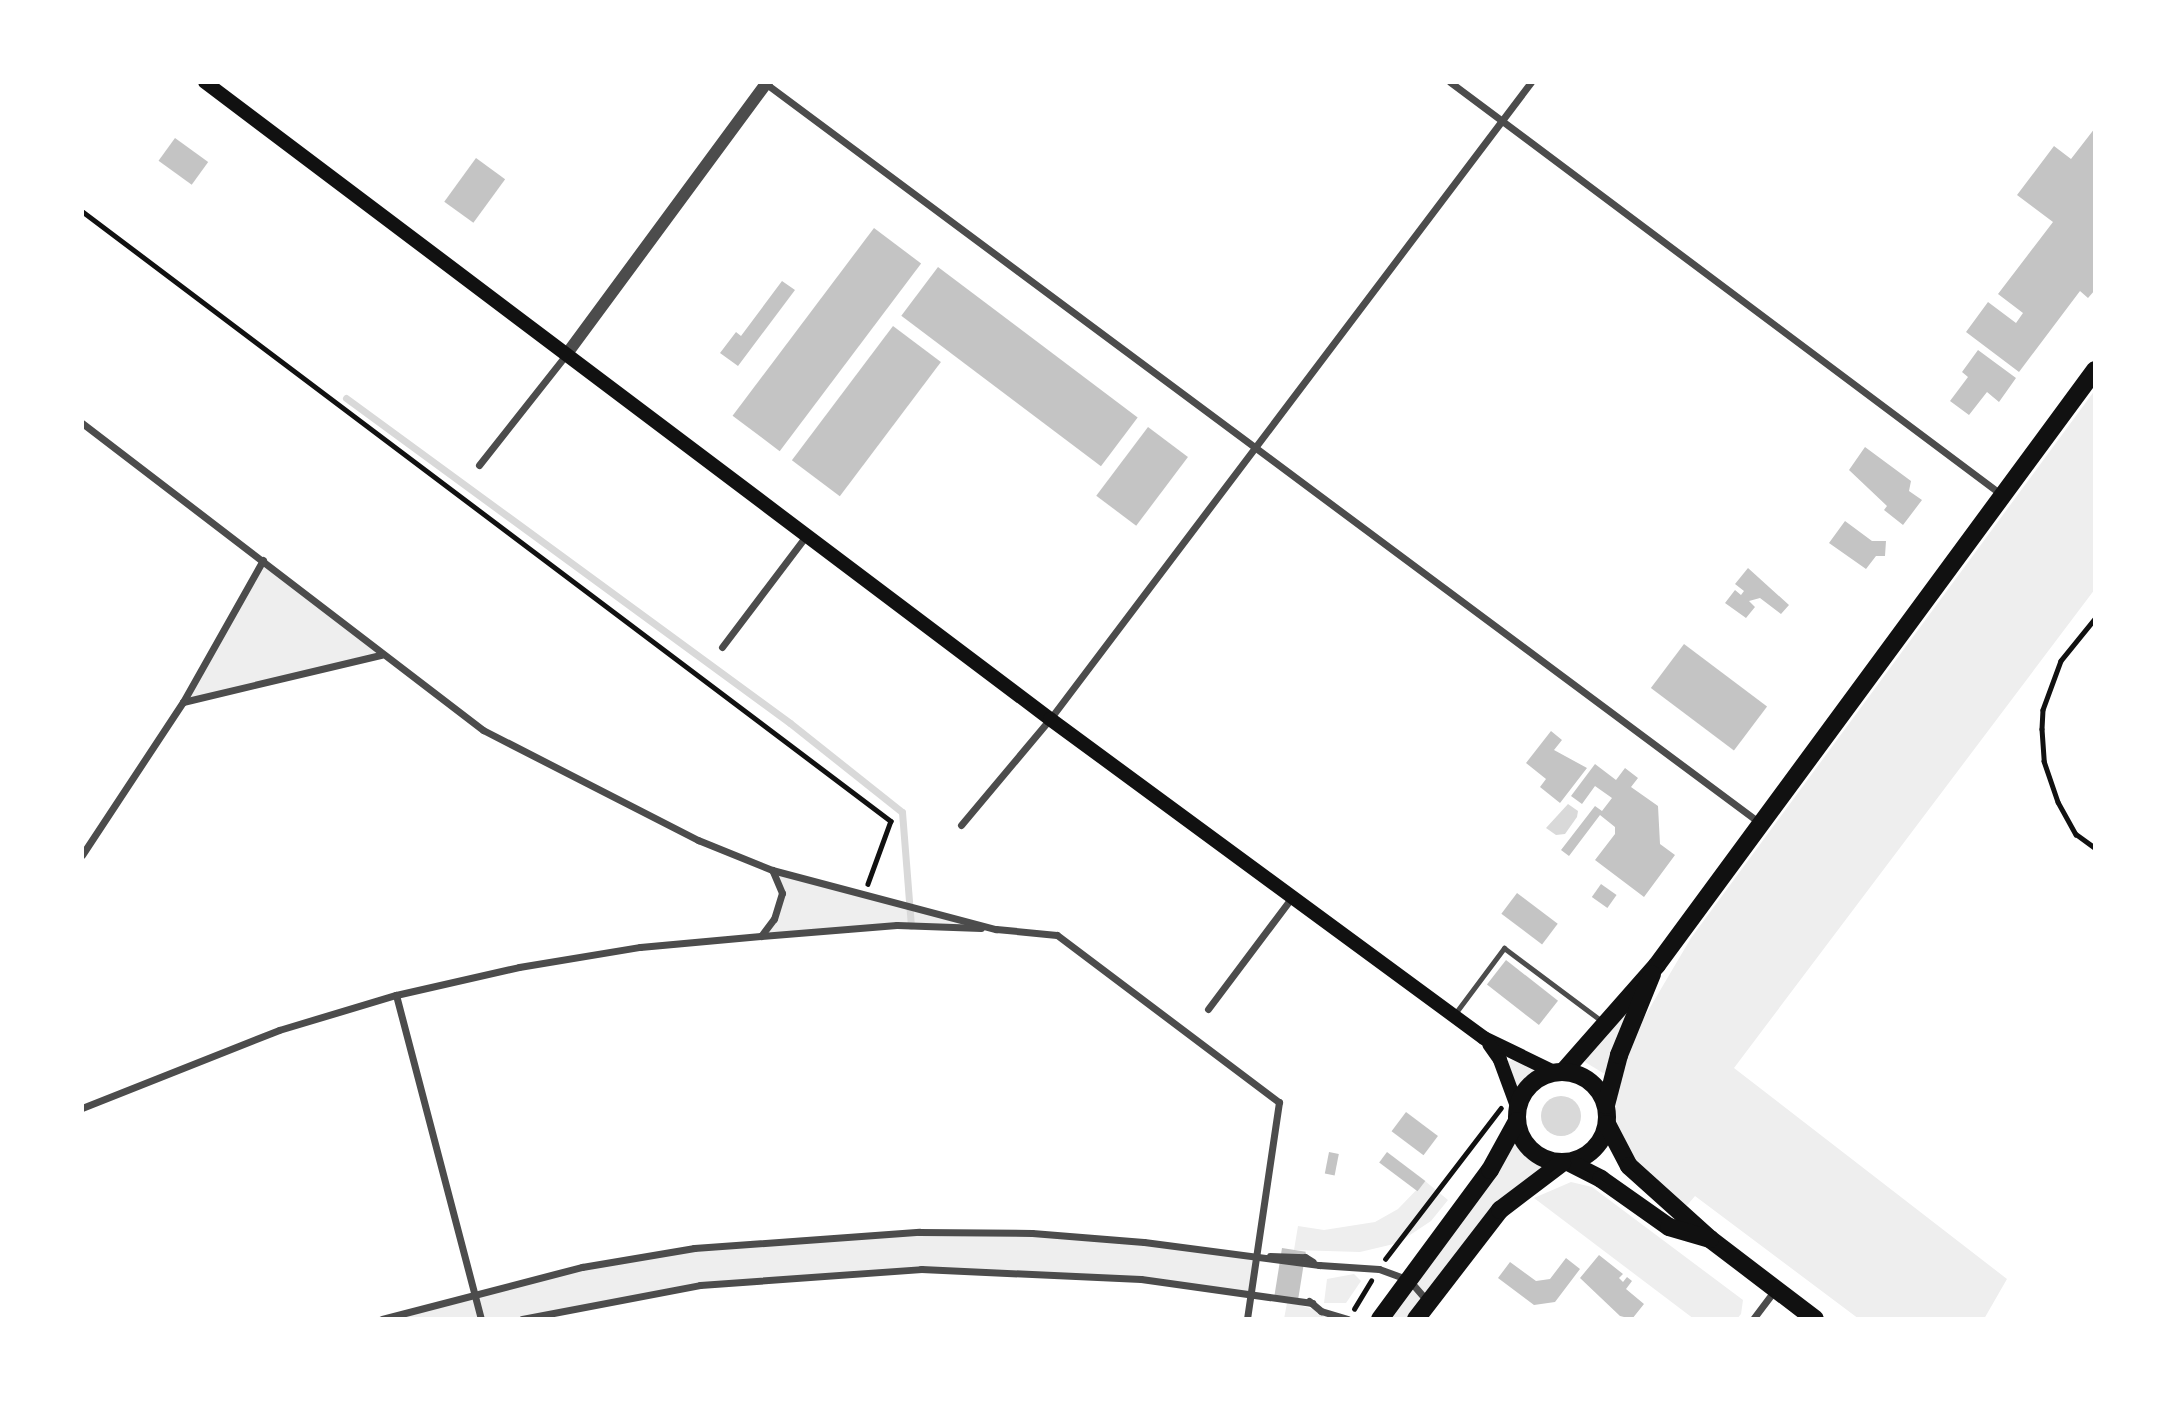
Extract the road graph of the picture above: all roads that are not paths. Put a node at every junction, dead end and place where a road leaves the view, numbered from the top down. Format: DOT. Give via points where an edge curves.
graph roads {
  1 [pos="205,82"];
  2 [pos="1450,82"];
  3 [pos="1531,82"];
  4 [pos="766,83"];
  5 [pos="1502,121"];
  6 [pos="566,355"];
  7 [pos="2095,370"];
  8 [pos="82,424"];
  9 [pos="1255,447"];
  10 [pos="479,465"];
  11 [pos="2003,495"];
  12 [pos="806,536"];
  13 [pos="262,559"];
  14 [pos="722,646"];
  15 [pos="381,654"];
  16 [pos="183,702"];
  17 [pos="1050,719"];
  18 [pos="1760,824"];
  19 [pos="961,825"];
  20 [pos="82,855"];
  21 [pos="772,870"];
  22 [pos="1293,896"];
  23 [pos="996,929"];
  24 [pos="761,936"];
  25 [pos="1655,967"];
  26 [pos="396,995"];
  27 [pos="1208,1009"];
  28 [pos="1454,1015"];
  29 [pos="1606,1024"];
  30 [pos="1484,1038"];
  31 [pos="1559,1072"];
  32 [pos="1606,1105"];
  33 [pos="82,1108"];
  34 [pos="1517,1115"];
  35 [pos="1607,1124"];
  36 [pos="1565,1162"];
  37 [pos="1710,1239"];
  38 [pos="1256,1258"];
  39 [pos="1319,1265"];
  40 [pos="1409,1280"];
  41 [pos="1776,1289"];
  42 [pos="474,1292"];
  43 [pos="1251,1295"];
  44 [pos="1429,1302"];
  45 [pos="1312,1303"];
  46 [pos="382,1319"];
  47 [pos="481,1319"];
  48 [pos="522,1319"];
  49 [pos="1248,1319"];
  50 [pos="1348,1319"];
  51 [pos="1380,1319"];
  52 [pos="1416,1319"];
  53 [pos="1753,1319"];
  54 [pos="1815,1319"];
  1 -- 6 [label="main road"];
  2 -- 5 [label="street"];
  3 -- 5 [label="street"];
  4 -- 6 [label="street"];
  4 -- 9 [label="street"];
  5 -- 9 [label="street"];
  5 -- 11 [label="street"];
  6 -- 10 [label="street"];
  6 -- 12 [label="main road"];
  7 -- 11 [label="main road"];
  8 -- 13 [label="street"];
  9 -- 17 [label="street"];
  9 -- 18 [label="street"];
  11 -- 18 [label="main road"];
  12 -- 14 [label="street"];
  12 -- 17 [label="main road"];
  13 -- 15 [label="street"];
  13 -- 16 [label="street"];
  15 -- 16 [label="street"];
  15 -- 21 [label="street" via="483,730 553,769 698,840"];
  16 -- 20 [label="street"];
  17 -- 19 [label="street"];
  17 -- 22 [label="main road"];
  18 -- 25 [label="main road"];
  21 -- 23 [label="street"];
  21 -- 24 [label="street" via="782,893 774,919"];
  22 -- 27 [label="street"];
  22 -- 28 [label="main road"];
  23 -- 24 [label="street" via="897,925"];
  23 -- 38 [label="street" via="1057,935 1279,1102"];
  24 -- 26 [label="street" via="640,947 520,967"];
  25 -- 29 [label="main road"];
  25 -- 32 [label="main road" via="1619,1055"];
  26 -- 33 [label="street" via="279,1030"];
  26 -- 42 [label="street"];
  28 -- 29 [label="lane" via="1504,948"];
  28 -- 30 [label="main road"];
  29 -- 31 [label="main road"];
  30 -- 31 [label="main road"];
  30 -- 34 [label="main road" via="1500,1060"];
  31 -- 32 [label="main road" via="1590,1081"];
  31 -- 34 [label="main road" via="1531,1085"];
  32 -- 35 [label="main road"];
  34 -- 36 [label="main road" via="1527,1146 1549,1161"];
  34 -- 40 [label="main road" via="1490,1170"];
  35 -- 36 [label="main road" via="1594,1150"];
  35 -- 37 [label="main road" via="1629,1166"];
  36 -- 37 [label="main road" via="1601,1179 1669,1227"];
  36 -- 44 [label="main road" via="1500,1210"];
  37 -- 41 [label="main road"];
  38 -- 39 [label="street"];
  38 -- 39 [label="street" via="1282,1254 1305,1257"];
  38 -- 42 [label="street" via="1032,1233 806,1237 694,1248"];
  38 -- 43 [label="street"];
  39 -- 40 [label="street" via="1379,1269"];
  40 -- 44 [label="street"];
  40 -- 51 [label="main road"];
  41 -- 53 [label="street"];
  41 -- 54 [label="main road"];
  42 -- 46 [label="street"];
  42 -- 47 [label="street"];
  43 -- 45 [label="street"];
  43 -- 45 [label="street" via="1288,1293"];
  43 -- 48 [label="street" via="1086,1275 921,1269 700,1285"];
  43 -- 49 [label="street"];
  44 -- 52 [label="main road"];
  45 -- 50 [label="street"];
}
